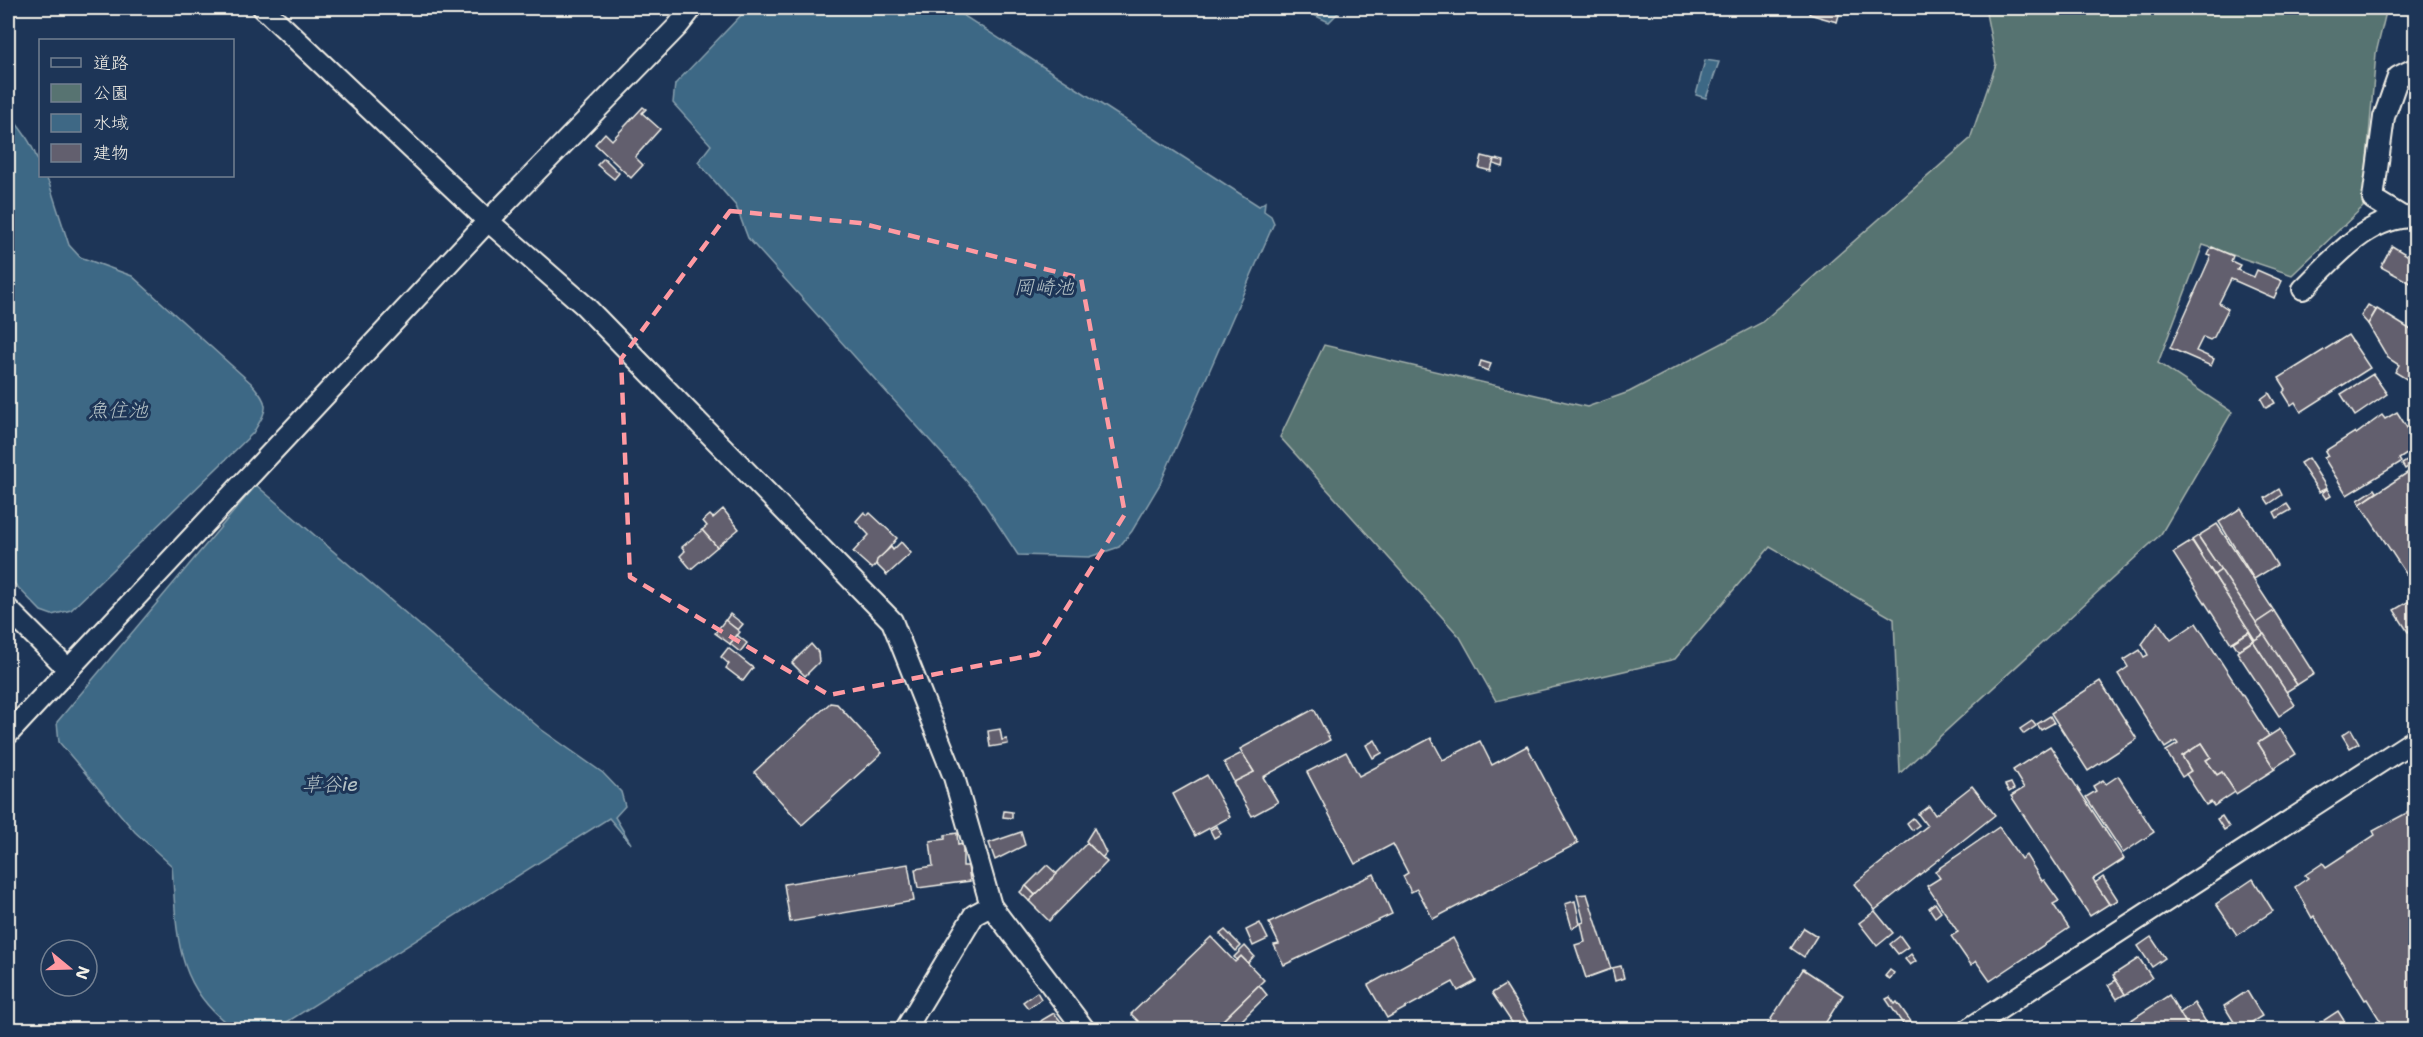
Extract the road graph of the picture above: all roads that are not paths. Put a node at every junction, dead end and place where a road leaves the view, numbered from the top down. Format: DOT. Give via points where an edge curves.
graph roads {
  1 [pos="263,8"];
  2 [pos="692,8"];
  3 [pos="2415,68"];
  4 [pos="2408,217"];
  5 [pos="488,221"];
  6 [pos="2303,289"];
  7 [pos="8,609"];
  8 [pos="68,669"];
  9 [pos="8,734"];
  10 [pos="2415,739"];
  11 [pos="991,906"];
  12 [pos="904,1029"];
  13 [pos="1085,1029"];
  14 [pos="1967,1029"];
  1 -- 5 [label="street"];
  2 -- 5 [label="street"];
  3 -- 4 [label="street" via="2398,76 2384,117 2373,200"];
  4 -- 6 [label="street" via="2358,236"];
  5 -- 8 [label="street"];
  5 -- 11 [label="street" via="585,306 892,621 954,777"];
  7 -- 8 [label="street"];
  8 -- 9 [label="street"];
  10 -- 14 [label="street"];
  11 -- 12 [label="street" via="974,915"];
  11 -- 13 [label="street"];
}
